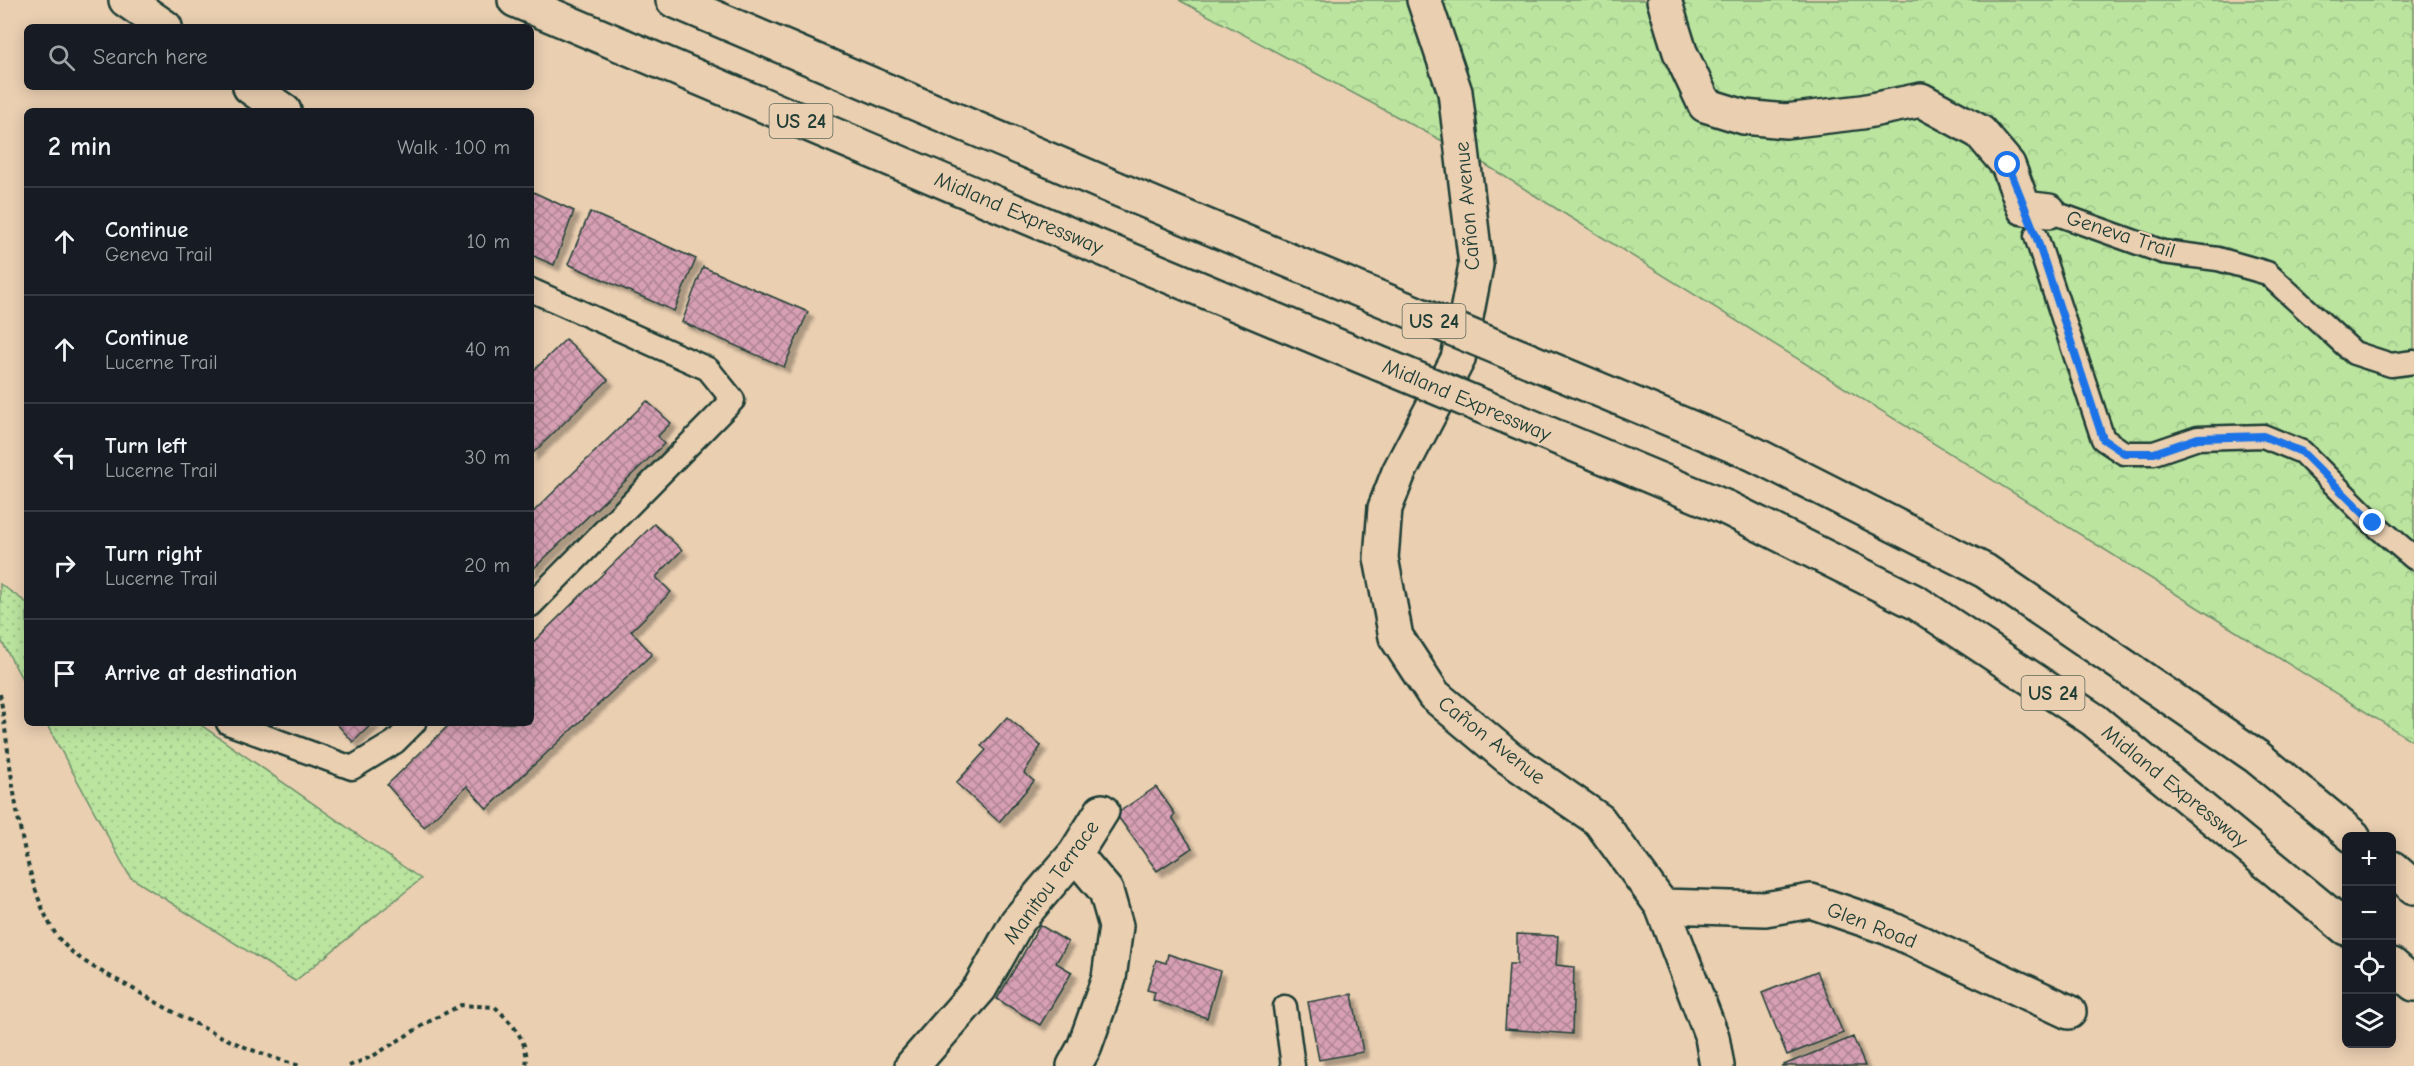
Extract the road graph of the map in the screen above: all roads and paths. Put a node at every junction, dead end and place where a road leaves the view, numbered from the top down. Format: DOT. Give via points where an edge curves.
graph roads {
  1 [pos="126,0"];
  2 [pos="515,0"];
  3 [pos="673,0"];
  4 [pos="1425,0"];
  5 [pos="1664,0"];
  6 [pos="161,24"];
  7 [pos="254,90"];
  8 [pos="280,108"];
  9 [pos="2036,218"];
  10 [pos="534,291"];
  11 [pos="2414,362"];
  12 [pos="2414,558"];
  13 [pos="534,602"];
  14 [pos="0,694"];
  15 [pos="236,726"];
  16 [pos="411,726"];
  17 [pos="1102,811"];
  18 [pos="2347,832"];
  19 [pos="1075,854"];
  20 [pos="2396,872"];
  21 [pos="2414,887"];
  22 [pos="1662,906"];
  23 [pos="2342,925"];
  24 [pos="2396,969"];
  25 [pos="2414,984"];
  26 [pos="1285,1006"];
  27 [pos="2069,1012"];
  28 [pos="301,1066"];
  29 [pos="349,1066"];
  30 [pos="526,1066"];
  31 [pos="912,1066"];
  32 [pos="1074,1066"];
  33 [pos="1293,1066"];
  34 [pos="1717,1066"];
  1 -- 6 [label="main road"];
  2 -- 23 [label="main road, Midland Expressway / US 24, bridge" via="1726,508 1917,603 2094,720"];
  3 -- 18 [label="main road, US 24, bridge" via="1754,454 1985,571 2257,756"];
  4 -- 22 [label="main road, Cañon Avenue" via="1455,92 1476,265 1458,359 1399,472 1385,508 1381,558 1396,637 1434,695 1508,756 1599,820"];
  5 -- 9 [label="main road" via="1680,52 1705,105 1744,117 1786,121 1921,100 1980,132 2008,165"];
  7 -- 8 [label="main road"];
  9 -- 11 [label="lane, Geneva Trail" via="2163,252 2218,259 2267,273 2354,353 2391,365"];
  9 -- 12 [label="lane" via="2103,439 2124,453 2154,453 2198,438 2263,436 2302,452"];
  10 -- 13 [label="lane" via="708,369 734,400"];
  14 -- 28 [label="path" via="24,842 40,903 56,934 82,960 196,1026"];
  15 -- 16 [label="lane" via="352,768 395,742"];
  17 -- 19 [label="main road, Manitou Terrace"];
  19 -- 31 [label="main road, Manitou Terrace" via="1017,922 980,988"];
  19 -- 32 [label="main road" via="1106,891 1116,926 1108,978"];
  20 -- 21 [label="main road"];
  22 -- 27 [label="main road, Glen Road" via="1765,909 1810,901 1889,928"];
  22 -- 34 [label="main road, Cañon Avenue" via="1712,1037"];
  24 -- 25 [label="main road"];
  26 -- 33 [label="lane"];
  29 -- 30 [label="path" via="461,1005 495,1006 516,1028"];
}
